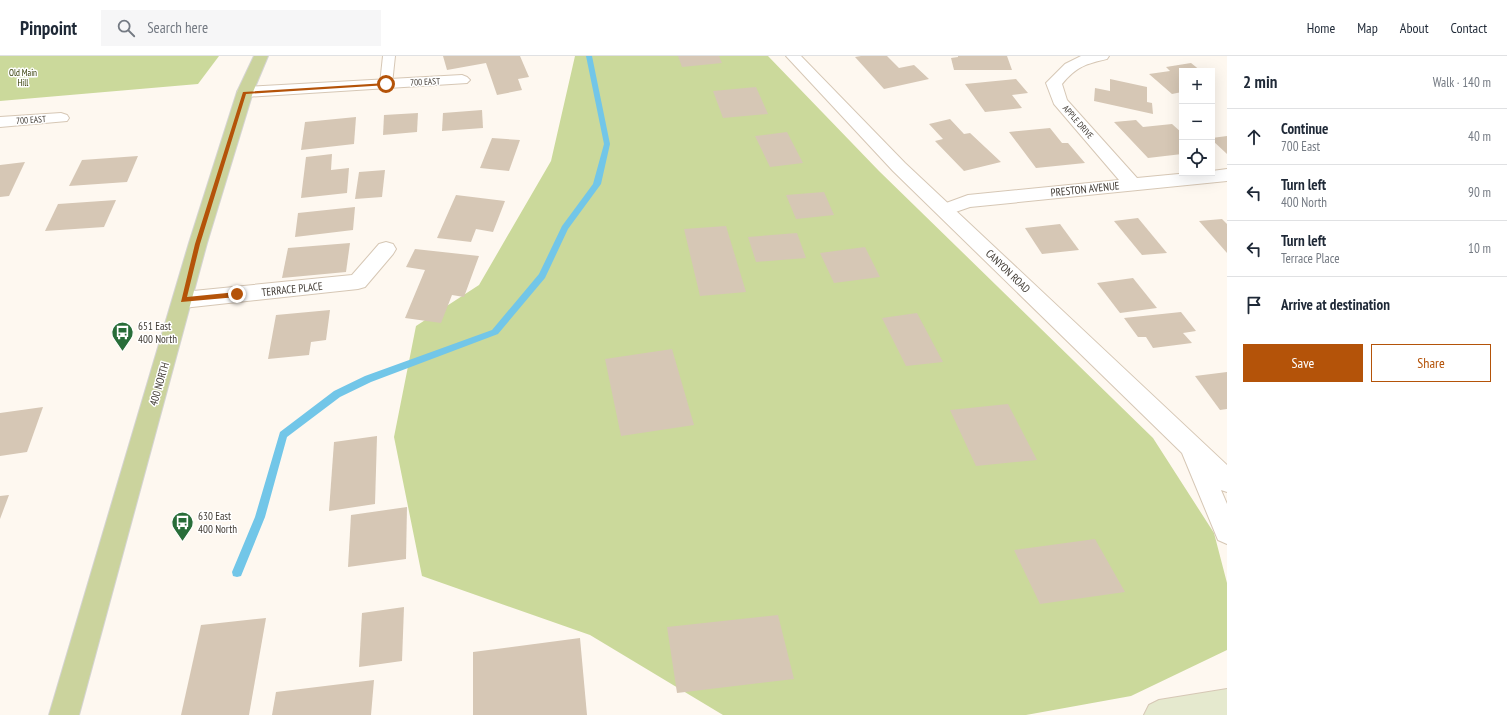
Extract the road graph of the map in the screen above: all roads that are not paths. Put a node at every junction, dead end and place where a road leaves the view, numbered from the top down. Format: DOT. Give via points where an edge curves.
graph roads {
  1 [pos="261,56"];
  2 [pos="389,56"];
  3 [pos="793,56"];
  4 [pos="1102,56"];
  5 [pos="1080,58"];
  6 [pos="462,80"];
  7 [pos="386,84"];
  8 [pos="244,92"];
  9 [pos="61,118"];
  10 [pos="0,122"];
  11 [pos="1227,175"];
  12 [pos="1132,184"];
  13 [pos="944,210"];
  14 [pos="386,248"];
  15 [pos="183,300"];
  16 [pos="1190,448"];
  17 [pos="1227,481"];
  18 [pos="1227,532"];
  19 [pos="1227,703"];
  20 [pos="64,715"];
  21 [pos="1159,715"];
  1 -- 8 [label="main road, 400 NORTH"];
  2 -- 7 [label="lane"];
  3 -- 13 [label="street, CANYON ROAD" via="899,167"];
  4 -- 5 [label="street, APPLE DRIVE"];
  5 -- 12 [label="street, APPLE DRIVE" via="1054,83 1060,102"];
  6 -- 7 [label="street, 700 EAST"];
  7 -- 8 [label="street, 700 EAST"];
  8 -- 15 [label="main road, 400 NORTH"];
  9 -- 10 [label="street, 700 EAST"];
  11 -- 12 [label="street, PRESTON AVENUE"];
  12 -- 13 [label="street, PRESTON AVENUE" via="968,201"];
  13 -- 16 [label="street, CANYON ROAD"];
  14 -- 15 [label="street, TERRACE PLACE" via="358,282"];
  15 -- 20 [label="main road, 400 NORTH"];
  16 -- 17 [label="street, CANYON ROAD"];
  16 -- 18 [label="street"];
  19 -- 21 [label="main road"];
}
